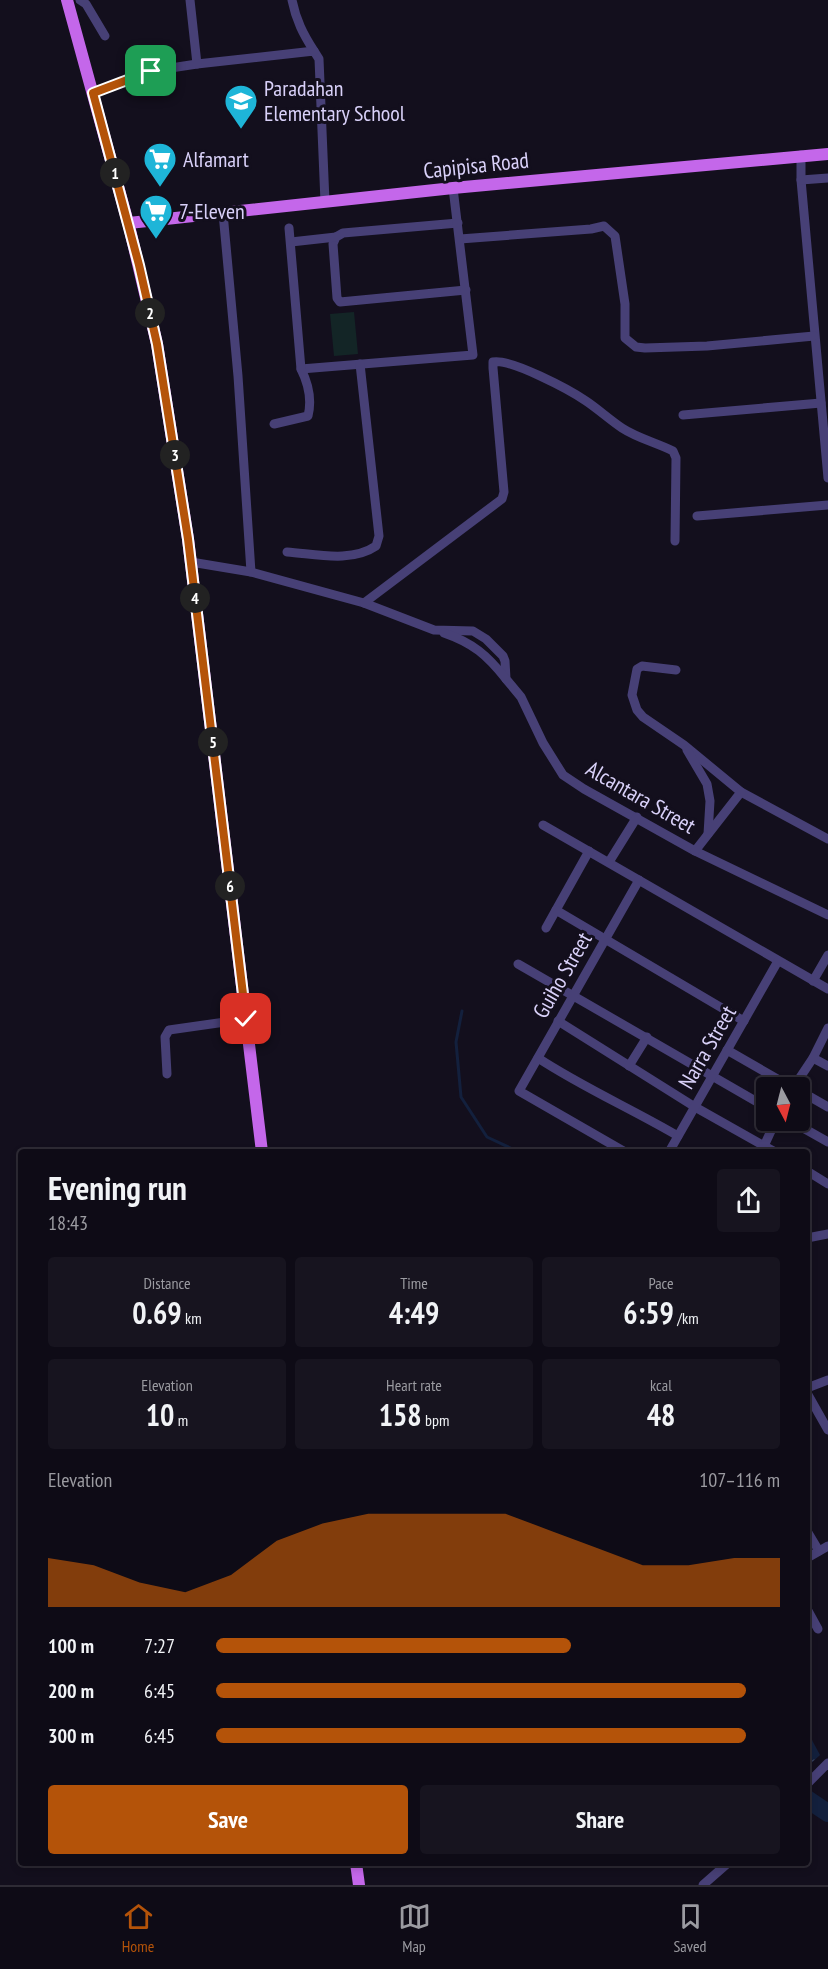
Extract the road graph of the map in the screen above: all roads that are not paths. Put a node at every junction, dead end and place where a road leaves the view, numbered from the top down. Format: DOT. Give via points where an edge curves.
graph roads {
  1 [pos="67,0"];
  2 [pos="81,0"];
  3 [pos="190,0"];
  4 [pos="292,0"];
  5 [pos="105,36"];
  6 [pos="314,51"];
  7 [pos="197,64"];
  8 [pos="93,93"];
  9 [pos="828,154"];
  10 [pos="801,155"];
  11 [pos="828,178"];
  12 [pos="801,180"];
  13 [pos="453,188"];
  14 [pos="324,202"];
  15 [pos="223,213"];
  16 [pos="129,223"];
  17 [pos="458,223"];
  18 [pos="289,228"];
  19 [pos="336,237"];
  20 [pos="460,239"];
  21 [pos="291,242"];
  22 [pos="466,290"];
  23 [pos="814,336"];
  24 [pos="360,364"];
  25 [pos="301,369"];
  26 [pos="821,403"];
  27 [pos="683,415"];
  28 [pos="274,424"];
  29 [pos="828,478"];
  30 [pos="828,505"];
  31 [pos="697,516"];
  32 [pos="675,541"];
  33 [pos="287,552"];
  34 [pos="191,562"];
  35 [pos="251,572"];
  36 [pos="364,603"];
  37 [pos="676,670"];
  38 [pos="684,745"];
  39 [pos="741,792"];
  40 [pos="637,817"];
  41 [pos="543,825"];
  42 [pos="708,834"];
  43 [pos="828,840"];
  44 [pos="695,850"];
  45 [pos="589,851"];
  46 [pos="609,862"];
  47 [pos="639,880"];
  48 [pos="556,910"];
  49 [pos="828,915"];
  50 [pos="546,928"];
  51 [pos="606,938"];
  52 [pos="828,956"];
  53 [pos="778,961"];
  54 [pos="518,964"];
  55 [pos="813,981"];
  56 [pos="828,989"];
  57 [pos="573,995"];
  58 [pos="246,1019"];
  59 [pos="744,1021"];
  60 [pos="558,1022"];
  61 [pos="828,1028"];
  62 [pos="646,1037"];
  63 [pos="727,1050"];
  64 [pos="538,1058"];
  65 [pos="813,1058"];
  66 [pos="629,1066"];
  67 [pos="828,1066"];
  68 [pos="167,1074"];
  69 [pos="713,1075"];
  70 [pos="775,1077"];
  71 [pos="800,1077"];
  72 [pos="810,1097"];
  73 [pos="756,1101"];
  74 [pos="695,1107"];
  75 [pos="828,1107"];
  76 [pos="771,1131"];
  77 [pos="808,1131"];
  78 [pos="678,1136"];
  79 [pos="828,1142"];
  80 [pos="764,1146"];
  81 [pos="262,1149"];
  82 [pos="620,1149"];
  83 [pos="671,1149"];
  84 [pos="770,1149"];
  85 [pos="810,1173"];
  86 [pos="828,1184"];
  87 [pos="828,1234"];
  88 [pos="810,1237"];
  89 [pos="828,1380"];
  90 [pos="810,1387"];
  91 [pos="810,1398"];
  92 [pos="828,1430"];
  93 [pos="810,1536"];
  94 [pos="828,1546"];
  95 [pos="819,1551"];
  96 [pos="810,1556"];
  97 [pos="810,1614"];
  98 [pos="818,1629"];
  99 [pos="828,1763"];
  100 [pos="810,1781"];
  101 [pos="356,1866"];
  102 [pos="725,1866"];
  103 [pos="359,1885"];
  104 [pos="703,1885"];
  1 -- 8 [label="main road"];
  2 -- 5 [label="street"];
  3 -- 7 [label="street"];
  4 -- 6 [label="street" via="301,30"];
  6 -- 7 [label="street"];
  6 -- 14 [label="street" via="319,59"];
  7 -- 8 [label="street" via="151,71"];
  8 -- 16 [label="main road"];
  9 -- 10 [label="main road, Capipisa Road"];
  10 -- 12 [label="street"];
  10 -- 13 [label="main road, Capipisa Road"];
  11 -- 12 [label="street"];
  12 -- 23 [label="street"];
  13 -- 14 [label="main road, Capipisa Road"];
  13 -- 17 [label="street"];
  14 -- 15 [label="main road, Capipisa Road"];
  15 -- 16 [label="main road, Capipisa Road"];
  15 -- 35 [label="street"];
  16 -- 34 [label="main road" via="157,344"];
  17 -- 19 [label="street" via="343,233"];
  17 -- 20 [label="street"];
  18 -- 21 [label="street"];
  19 -- 21 [label="street"];
  19 -- 22 [label="street" via="333,244 340,302"];
  20 -- 22 [label="street"];
  20 -- 23 [label="street" via="604,226 615,236 625,304 625,338 636,347 707,346"];
  21 -- 25 [label="street"];
  22 -- 24 [label="street" via="474,355"];
  23 -- 26 [label="street"];
  24 -- 25 [label="street"];
  24 -- 33 [label="street" via="379,536 376,546 352,556"];
  25 -- 28 [label="street" via="308,382 308,416"];
  26 -- 27 [label="street"];
  26 -- 29 [label="street"];
  30 -- 31 [label="street"];
  32 -- 36 [label="street" via="673,451 622,429 555,383 498,361 493,362 493,368 502,500"];
  34 -- 35 [label="street, Alcantara Street"];
  34 -- 58 [label="main road"];
  35 -- 36 [label="street, Alcantara Street"];
  36 -- 40 [label="street, Alcantara Street" via="434,630 473,631 486,639 503,656 506,679 563,775"];
  37 -- 38 [label="street" via="640,667 632,695 643,717"];
  38 -- 39 [label="street"];
  38 -- 42 [label="street" via="707,784"];
  39 -- 42 [label="street"];
  39 -- 43 [label="street"];
  40 -- 44 [label="street, Alcantara Street"];
  40 -- 46 [label="street"];
  41 -- 45 [label="street"];
  42 -- 44 [label="street"];
  44 -- 49 [label="street, Alcantara Street"];
  45 -- 46 [label="street"];
  45 -- 48 [label="street"];
  46 -- 47 [label="street"];
  47 -- 51 [label="street, Guiho Street"];
  47 -- 53 [label="street"];
  48 -- 50 [label="street"];
  48 -- 51 [label="street"];
  51 -- 57 [label="street, Guiho Street"];
  51 -- 59 [label="street"];
  52 -- 55 [label="street"];
  53 -- 55 [label="street"];
  53 -- 59 [label="street, Narra Street"];
  54 -- 57 [label="street"];
  55 -- 56 [label="street"];
  57 -- 60 [label="street, Guiho Street"];
  57 -- 62 [label="street"];
  58 -- 68 [label="street" via="169,1030 165,1036"];
  58 -- 81 [label="main road"];
  59 -- 63 [label="street, Narra Street"];
  60 -- 64 [label="street, Guiho Street"];
  60 -- 66 [label="street"];
  61 -- 65 [label="street"];
  62 -- 66 [label="street"];
  62 -- 69 [label="street"];
  63 -- 69 [label="street, Narra Street"];
  63 -- 70 [label="street"];
  64 -- 78 [label="street"];
  64 -- 82 [label="street, Guiho Street" via="519,1090"];
  65 -- 67 [label="street"];
  65 -- 71 [label="street"];
  66 -- 74 [label="street"];
  69 -- 73 [label="street"];
  69 -- 74 [label="street, Narra Street"];
  72 -- 75 [label="street"];
  74 -- 78 [label="street, Narra Street"];
  74 -- 80 [label="street"];
  76 -- 80 [label="street"];
  77 -- 79 [label="street"];
  78 -- 83 [label="street, Narra Street"];
  80 -- 84 [label="street"];
  85 -- 86 [label="street"];
  87 -- 88 [label="street"];
  89 -- 90 [label="street"];
  91 -- 92 [label="street"];
  93 -- 95 [label="street"];
  94 -- 95 [label="street"];
  95 -- 96 [label="street"];
  97 -- 98 [label="street"];
  99 -- 100 [label="street"];
  101 -- 103 [label="main road"];
  102 -- 104 [label="street"];
}
